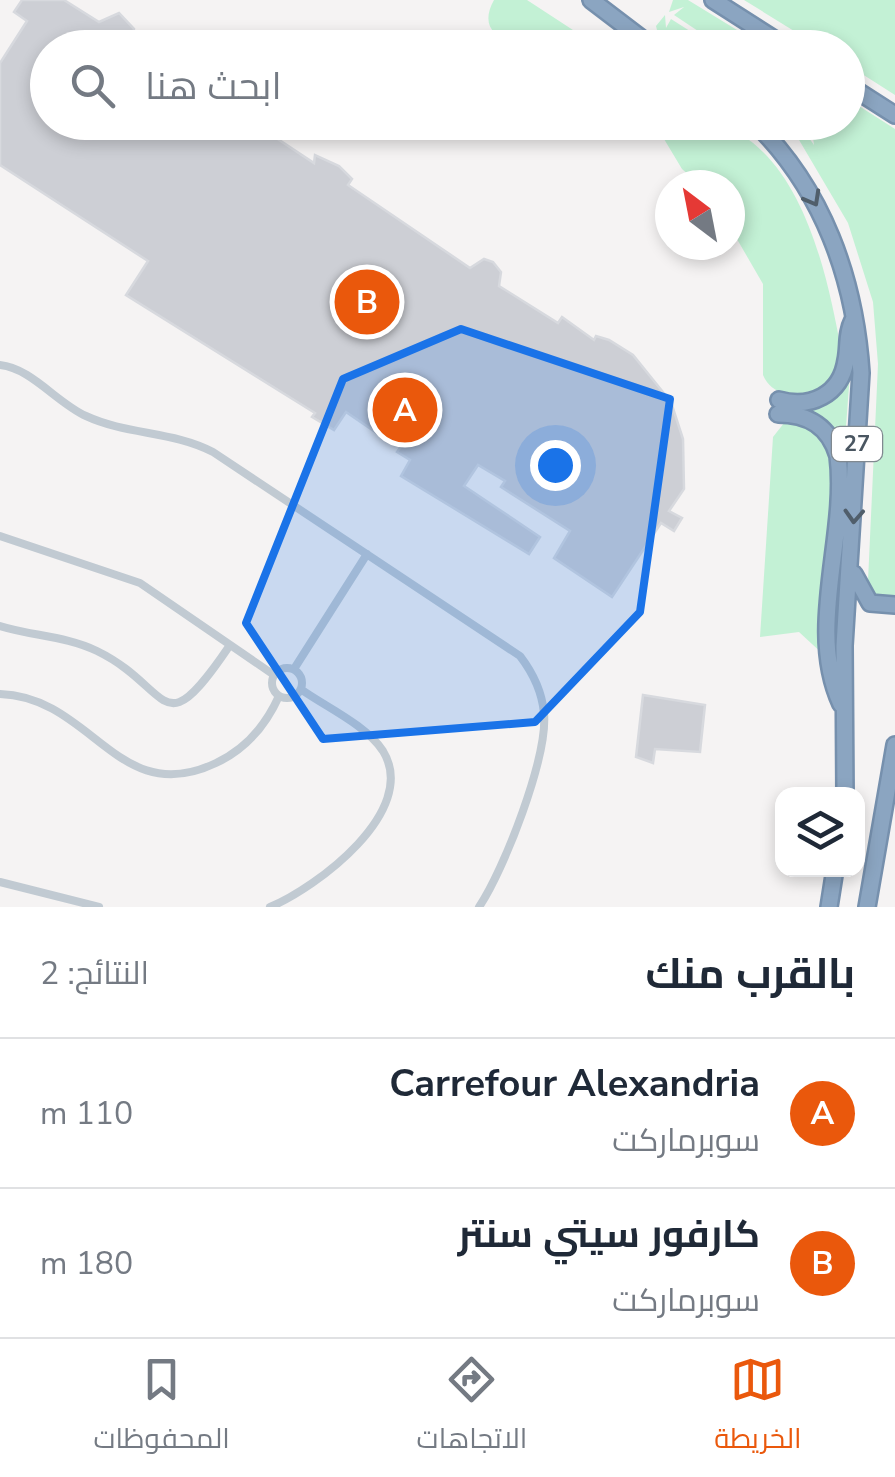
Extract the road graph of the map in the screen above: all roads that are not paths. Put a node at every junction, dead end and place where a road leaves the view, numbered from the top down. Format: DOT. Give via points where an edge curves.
graph roads {
  1 [pos="591,0"];
  2 [pos="713,0"];
  3 [pos="630,30"];
  4 [pos="760,30"];
  5 [pos="865,96"];
  6 [pos="895,115"];
  7 [pos="770,140"];
  8 [pos="855,317"];
  9 [pos="0,366"];
  10 [pos="0,536"];
  11 [pos="367,554"];
  12 [pos="851,565"];
  13 [pos="895,605"];
  14 [pos="0,626"];
  15 [pos="230,644"];
  16 [pos="294,669"];
  17 [pos="274,676"];
  18 [pos="302,690"];
  19 [pos="0,694"];
  20 [pos="278,696"];
  21 [pos="846,714"];
  22 [pos="895,745"];
  23 [pos="846,787"];
  24 [pos="834,877"];
  25 [pos="0,882"];
  26 [pos="99,907"];
  27 [pos="270,907"];
  28 [pos="479,907"];
  29 [pos="826,907"];
  30 [pos="869,907"];
  1 -- 3 [label="highway"];
  2 -- 4 [label="highway"];
  5 -- 6 [label="highway"];
  7 -- 8 [label="highway, 27, one-way" via="817,204"];
  8 -- 12 [label="highway, 27, one-way" via="861,373"];
  8 -- 21 [label="highway" via="846,366 834,387 806,404 779,407 816,422 836,449 828,646"];
  9 -- 11 [label="street" via="18,370 98,422 203,448"];
  10 -- 15 [label="street" via="140,583"];
  11 -- 16 [label="street"];
  11 -- 28 [label="street" via="510,647 540,693 539,752 504,862"];
  12 -- 13 [label="highway" via="870,602"];
  12 -- 21 [label="highway, 27"];
  14 -- 15 [label="street" via="90,648 169,702 198,691"];
  15 -- 17 [label="street"];
  16 -- 17 [label="street"];
  16 -- 18 [label="street"];
  17 -- 20 [label="street"];
  18 -- 20 [label="street" via="292,698"];
  18 -- 27 [label="street" via="378,745 390,786 349,854 313,885"];
  19 -- 20 [label="street" via="51,705 122,761 166,775 204,768 239,750"];
  21 -- 23 [label="highway, 27"];
  22 -- 30 [label="highway"];
  24 -- 29 [label="highway"];
  25 -- 26 [label="street"];
}
